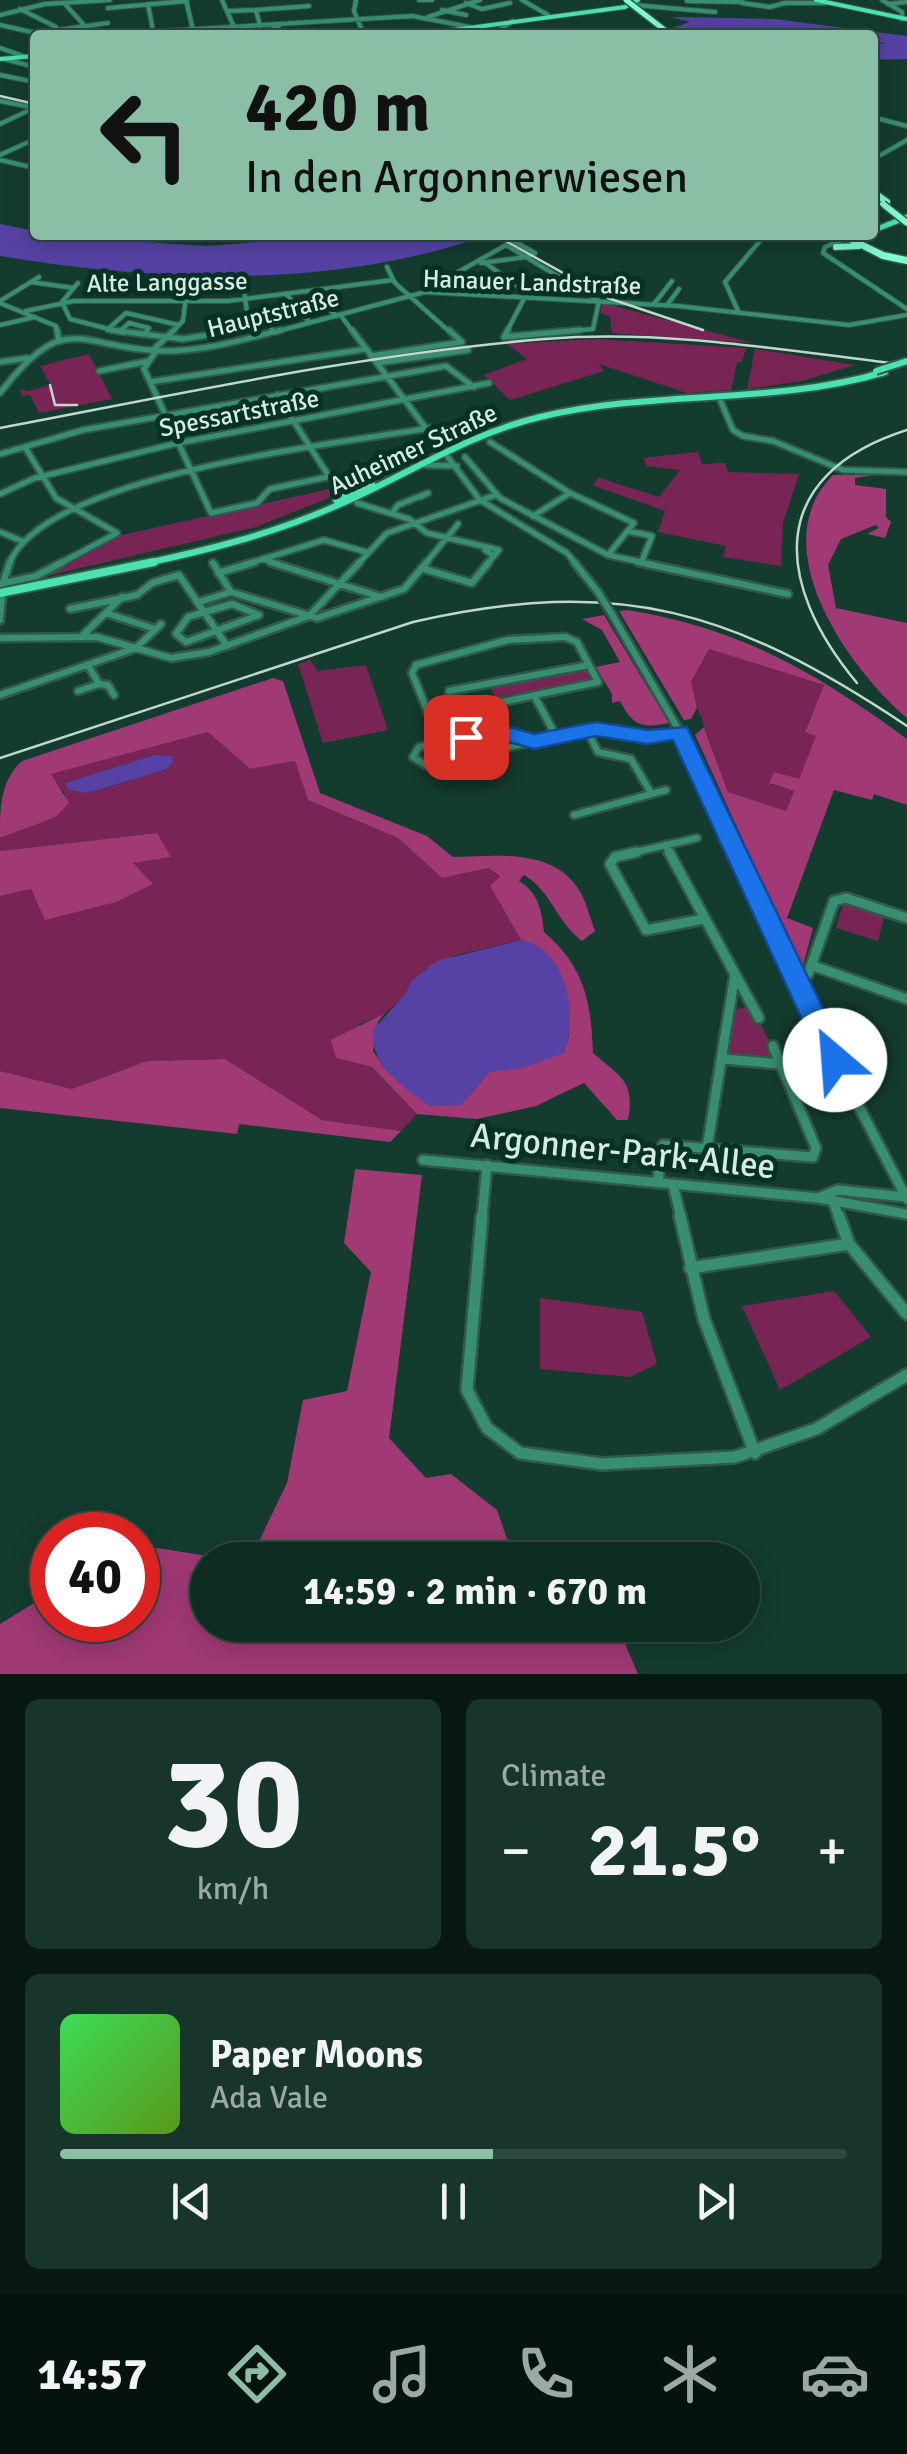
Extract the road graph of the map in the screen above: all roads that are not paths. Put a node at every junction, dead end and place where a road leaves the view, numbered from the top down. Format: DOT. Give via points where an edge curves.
graph roads {
  1 [pos="109,0"];
  2 [pos="186,0"];
  3 [pos="222,0"];
  4 [pos="356,0"];
  5 [pos="418,0"];
  6 [pos="432,0"];
  7 [pos="479,0"];
  8 [pos="522,0"];
  9 [pos="624,0"];
  10 [pos="687,0"];
  11 [pos="697,0"];
  12 [pos="730,0"];
  13 [pos="816,0"];
  14 [pos="846,0"];
  15 [pos="882,0"];
  16 [pos="744,1"];
  17 [pos="64,2"];
  18 [pos="147,2"];
  19 [pos="465,2"];
  20 [pos="636,2"];
  21 [pos="717,2"];
  22 [pos="907,2"];
  23 [pos="308,3"];
  24 [pos="825,3"];
  25 [pos="280,4"];
  26 [pos="506,4"];
  27 [pos="785,4"];
  28 [pos="889,4"];
  29 [pos="832,5"];
  30 [pos="108,8"];
  31 [pos="737,8"];
  32 [pos="20,9"];
  33 [pos="907,9"];
  34 [pos="256,10"];
  35 [pos="442,10"];
  36 [pos="899,10"];
  37 [pos="228,12"];
  38 [pos="715,12"];
  39 [pos="870,13"];
  40 [pos="0,15"];
  41 [pos="466,15"];
  42 [pos="548,15"];
  43 [pos="427,18"];
  44 [pos="358,20"];
  45 [pos="903,20"];
  46 [pos="514,21"];
  47 [pos="313,22"];
  48 [pos="108,23"];
  49 [pos="82,24"];
  50 [pos="285,24"];
  51 [pos="0,25"];
  52 [pos="260,26"];
  53 [pos="57,27"];
  54 [pos="234,27"];
  55 [pos="470,27"];
  56 [pos="46,30"];
  57 [pos="109,30"];
  58 [pos="153,30"];
  59 [pos="181,30"];
  60 [pos="193,30"];
  61 [pos="271,30"];
  62 [pos="362,30"];
  63 [pos="453,30"];
  64 [pos="500,30"];
  65 [pos="662,30"];
  66 [pos="30,32"];
  67 [pos="0,48"];
  68 [pos="26,56"];
  69 [pos="30,56"];
  70 [pos="2,59"];
  71 [pos="30,66"];
  72 [pos="0,74"];
  73 [pos="30,80"];
  74 [pos="0,101"];
  75 [pos="30,107"];
  76 [pos="30,110"];
  77 [pos="878,119"];
  78 [pos="0,124"];
  79 [pos="907,126"];
  80 [pos="907,140"];
  81 [pos="30,142"];
  82 [pos="878,156"];
  83 [pos="0,157"];
  84 [pos="30,166"];
  85 [pos="878,198"];
  86 [pos="907,218"];
  87 [pos="878,228"];
  88 [pos="515,240"];
  89 [pos="761,240"];
  90 [pos="848,240"];
  91 [pos="849,240"];
  92 [pos="856,240"];
  93 [pos="857,240"];
  94 [pos="836,247"];
  95 [pos="867,248"];
  96 [pos="526,257"];
  97 [pos="907,260"];
  98 [pos="835,261"];
  99 [pos="484,262"];
  100 [pos="469,264"];
  101 [pos="387,267"];
  102 [pos="39,277"];
  103 [pos="393,280"];
  104 [pos="672,280"];
  105 [pos="31,282"];
  106 [pos="243,285"];
  107 [pos="188,287"];
  108 [pos="426,289"];
  109 [pos="678,289"];
  110 [pos="310,293"];
  111 [pos="287,295"];
  112 [pos="410,296"];
  113 [pos="525,297"];
  114 [pos="31,300"];
  115 [pos="244,300"];
  116 [pos="599,301"];
  117 [pos="0,302"];
  118 [pos="62,302"];
  119 [pos="185,302"];
  120 [pos="654,304"];
  121 [pos="668,305"];
  122 [pos="26,310"];
  123 [pos="907,312"];
  124 [pos="738,314"];
  125 [pos="37,316"];
  126 [pos="339,316"];
  127 [pos="248,318"];
  128 [pos="310,323"];
  129 [pos="0,324"];
  130 [pos="180,325"];
  131 [pos="107,330"];
  132 [pos="273,333"];
  133 [pos="166,336"];
  134 [pos="59,340"];
  135 [pos="231,344"];
  136 [pos="366,349"];
  137 [pos="468,350"];
  138 [pos="154,351"];
  139 [pos="443,353"];
  140 [pos="371,356"];
  141 [pos="28,358"];
  142 [pos="148,361"];
  143 [pos="0,362"];
  144 [pos="376,363"];
  145 [pos="907,363"];
  146 [pos="446,366"];
  147 [pos="242,368"];
  148 [pos="100,371"];
  149 [pos="880,372"];
  150 [pos="388,376"];
  151 [pos="150,382"];
  152 [pos="488,383"];
  153 [pos="474,387"];
  154 [pos="0,392"];
  155 [pos="277,395"];
  156 [pos="407,402"];
  157 [pos="721,402"];
  158 [pos="164,415"];
  159 [pos="293,422"];
  160 [pos="431,430"];
  161 [pos="469,439"];
  162 [pos="490,442"];
  163 [pos="178,443"];
  164 [pos="24,446"];
  165 [pos="447,450"];
  166 [pos="310,451"];
  167 [pos="0,454"];
  168 [pos="465,457"];
  169 [pos="416,459"];
  170 [pos="426,465"];
  171 [pos="460,469"];
  172 [pos="907,472"];
  173 [pos="192,473"];
  174 [pos="44,476"];
  175 [pos="327,477"];
  176 [pos="570,493"];
  177 [pos="0,494"];
  178 [pos="496,495"];
  179 [pos="420,498"];
  180 [pos="480,500"];
  181 [pos="357,503"];
  182 [pos="72,508"];
  183 [pos="392,513"];
  184 [pos="532,516"];
  185 [pos="414,522"];
  186 [pos="458,524"];
  187 [pos="628,531"];
  188 [pos="0,532"];
  189 [pos="446,538"];
  190 [pos="22,541"];
  191 [pos="366,552"];
  192 [pos="608,555"];
  193 [pos="262,559"];
  194 [pos="641,563"];
  195 [pos="212,564"];
  196 [pos="422,568"];
  197 [pos="218,572"];
  198 [pos="340,583"];
  199 [pos="1,589"];
  200 [pos="231,592"];
  201 [pos="788,594"];
  202 [pos="124,596"];
  203 [pos="382,597"];
  204 [pos="199,602"];
  205 [pos="70,610"];
  206 [pos="206,611"];
  207 [pos="106,613"];
  208 [pos="309,616"];
  209 [pos="0,620"];
  210 [pos="218,631"];
  211 [pos="82,636"];
  212 [pos="0,638"];
  213 [pos="227,646"];
  214 [pos="136,648"];
  215 [pos="88,665"];
  216 [pos="589,665"];
  217 [pos="99,684"];
  218 [pos="482,684"];
  219 [pos="78,691"];
  220 [pos="450,691"];
  221 [pos="114,695"];
  222 [pos="534,695"];
  223 [pos="0,696"];
  224 [pos="490,704"];
  225 [pos="587,730"];
  226 [pos="680,732"];
  227 [pos="510,736"];
  228 [pos="556,736"];
  229 [pos="534,742"];
  230 [pos="506,749"];
  231 [pos="666,790"];
  232 [pos="651,793"];
  233 [pos="574,815"];
  234 [pos="697,838"];
  235 [pos="665,845"];
  236 [pos="907,918"];
  237 [pos="704,919"];
  238 [pos="812,965"];
  239 [pos="735,974"];
  240 [pos="798,988"];
  241 [pos="907,999"];
  242 [pos="759,1018"];
  243 [pos="773,1046"];
  244 [pos="724,1059"];
  245 [pos="780,1064"];
  246 [pos="707,1148"];
  247 [pos="422,1160"];
  248 [pos="486,1165"];
  249 [pos="659,1183"];
  250 [pos="673,1184"];
  251 [pos="818,1198"];
  252 [pos="906,1198"];
  253 [pos="833,1201"];
  254 [pos="907,1214"];
  255 [pos="848,1244"];
  256 [pos="690,1268"];
  257 [pos="907,1314"];
  258 [pos="907,1376"];
  259 [pos="754,1453"];
  1 -- 17 [label="street"];
  1 -- 30 [label="street"];
  2 -- 18 [label="street"];
  2 -- 60 [label="street"];
  3 -- 37 [label="street"];
  4 -- 44 [label="street"];
  5 -- 6 [label="street"];
  7 -- 19 [label="street"];
  8 -- 42 [label="street"];
  9 -- 65 [label="highway, bridge"];
  10 -- 11 [label="street"];
  11 -- 21 [label="street"];
  12 -- 16 [label="street"];
  12 -- 21 [label="street"];
  13 -- 24 [label="main road"];
  14 -- 29 [label="street"];
  15 -- 28 [label="street"];
  16 -- 27 [label="street" via="770,8"];
  16 -- 31 [label="street"];
  17 -- 32 [label="street"];
  17 -- 49 [label="street"];
  18 -- 30 [label="street"];
  18 -- 58 [label="street"];
  19 -- 26 [label="street" via="482,9"];
  19 -- 35 [label="street"];
  20 -- 38 [label="street"];
  20 -- 42 [label="main road"];
  22 -- 28 [label="street"];
  23 -- 25 [label="street"];
  23 -- 47 [label="street"];
  24 -- 27 [label="street"];
  24 -- 29 [label="main road"];
  25 -- 34 [label="street"];
  25 -- 50 [label="street"];
  28 -- 36 [label="street"];
  28 -- 39 [label="street"];
  29 -- 39 [label="main road"];
  30 -- 48 [label="street"];
  32 -- 40 [label="street"];
  32 -- 53 [label="street"];
  33 -- 36 [label="street"];
  34 -- 37 [label="street"];
  34 -- 52 [label="street"];
  35 -- 41 [label="street"];
  35 -- 43 [label="street"];
  36 -- 45 [label="street"];
  37 -- 54 [label="street"];
  39 -- 45 [label="main road"];
  42 -- 46 [label="main road"];
  43 -- 44 [label="street"];
  43 -- 55 [label="street"];
  44 -- 47 [label="street"];
  44 -- 62 [label="street"];
  46 -- 55 [label="main road"];
  46 -- 64 [label="street"];
  47 -- 50 [label="street"];
  48 -- 49 [label="street"];
  48 -- 57 [label="street"];
  49 -- 53 [label="street"];
  50 -- 52 [label="street"];
  50 -- 61 [label="street"];
  51 -- 66 [label="street"];
  52 -- 54 [label="street"];
  53 -- 56 [label="street"];
  54 -- 60 [label="street"];
  55 -- 63 [label="main road"];
  59 -- 60 [label="street"];
  67 -- 68 [label="street"];
  68 -- 69 [label="main road"];
  68 -- 70 [label="main road"];
  70 -- 71 [label="street"];
  72 -- 73 [label="street"];
  74 -- 75 [label="street"];
  76 -- 78 [label="street"];
  77 -- 79 [label="street"];
  80 -- 82 [label="street"];
  81 -- 83 [label="street"];
  83 -- 84 [label="street"];
  85 -- 86 [label="highway, bridge"];
  86 -- 87 [label="main road"];
  88 -- 96 [label="street" via="536,253"];
  89 -- 124 [label="street" via="725,282"];
  90 -- 98 [label="street" via="823,249"];
  91 -- 94 [label="street"];
  92 -- 95 [label="highway"];
  93 -- 97 [label="highway"];
  94 -- 95 [label="highway"];
  94 -- 98 [label="street" via="828,252"];
  95 -- 97 [label="highway"];
  96 -- 99 [label="street"];
  96 -- 100 [label="street" via="506,246"];
  96 -- 116 [label="street"];
  98 -- 123 [label="street"];
  99 -- 100 [label="street"];
  99 -- 113 [label="street"];
  100 -- 108 [label="street"];
  101 -- 103 [label="street"];
  102 -- 105 [label="street"];
  103 -- 110 [label="street, Alte Langgasse"];
  103 -- 112 [label="street"];
  104 -- 120 [label="street, Hanauer Landstraße"];
  105 -- 117 [label="street"];
  105 -- 118 [label="street" via="76,286"];
  106 -- 115 [label="street"];
  107 -- 119 [label="street"];
  108 -- 112 [label="street, Hanauer Landstraße"];
  108 -- 113 [label="street, Hanauer Landstraße"];
  109 -- 121 [label="street, Hanauer Landstraße"];
  110 -- 111 [label="street, Alte Langgasse"];
  110 -- 126 [label="street"];
  111 -- 115 [label="street, Alte Langgasse"];
  111 -- 128 [label="street"];
  112 -- 126 [label="street, Hauptstraße"];
  112 -- 140 [label="street" via="462,342"];
  113 -- 116 [label="street, Hanauer Landstraße"];
  113 -- 116 [label="street" via="504,337 594,329"];
  114 -- 122 [label="street"];
  115 -- 119 [label="street, Alte Langgasse"];
  115 -- 127 [label="street"];
  116 -- 120 [label="street, Hanauer Landstraße"];
  117 -- 122 [label="street"];
  118 -- 119 [label="street, Alte Langgasse"];
  118 -- 122 [label="street, Alte Langgasse"];
  118 -- 131 [label="street" via="68,318"];
  119 -- 130 [label="street"];
  120 -- 121 [label="street, Hanauer Landstraße"];
  121 -- 124 [label="street, Hanauer Landstraße"];
  122 -- 125 [label="street"];
  123 -- 124 [label="street, Hanauer Landstraße" via="867,324"];
  125 -- 129 [label="street"];
  125 -- 134 [label="street" via="59,331"];
  126 -- 128 [label="street, Hauptstraße"];
  126 -- 136 [label="street"];
  127 -- 132 [label="street" via="268,316"];
  127 -- 133 [label="street" via="243,329 224,336"];
  128 -- 132 [label="street, Hauptstraße"];
  130 -- 131 [label="street" via="126,313"];
  130 -- 133 [label="street"];
  131 -- 133 [label="street"];
  132 -- 135 [label="street, Hauptstraße"];
  133 -- 138 [label="street"];
  134 -- 138 [label="street, Hauptstraße" via="84,336"];
  134 -- 141 [label="street"];
  135 -- 138 [label="street, Hauptstraße"];
  135 -- 147 [label="street"];
  136 -- 140 [label="street"];
  136 -- 147 [label="street"];
  137 -- 139 [label="street"];
  138 -- 142 [label="street"];
  139 -- 144 [label="street"];
  139 -- 146 [label="street"];
  140 -- 144 [label="street"];
  141 -- 143 [label="street"];
  141 -- 154 [label="street"];
  142 -- 148 [label="street"];
  142 -- 151 [label="street"];
  144 -- 150 [label="street"];
  145 -- 149 [label="main road, Auheimer Straße, bridge"];
  146 -- 150 [label="street"];
  146 -- 153 [label="street"];
  147 -- 151 [label="street"];
  149 -- 157 [label="main road, Auheimer Straße" via="792,396"];
  149 -- 161 [label="main road, Auheimer Straße" via="763,395 578,404 518,418"];
  150 -- 155 [label="street"];
  150 -- 156 [label="street"];
  151 -- 158 [label="street"];
  152 -- 153 [label="street, Spessartstraße"];
  153 -- 156 [label="street, Spessartstraße"];
  155 -- 158 [label="street"];
  155 -- 159 [label="street"];
  156 -- 159 [label="street, Spessartstraße"];
  156 -- 160 [label="street"];
  157 -- 161 [label="main road, Auheimer Straße" via="572,410"];
  157 -- 172 [label="street" via="733,430 743,436 843,470"];
  158 -- 163 [label="street"];
  158 -- 164 [label="street"];
  159 -- 163 [label="street, Spessartstraße"];
  159 -- 166 [label="street"];
  160 -- 161 [label="street"];
  160 -- 165 [label="street"];
  160 -- 166 [label="street"];
  161 -- 165 [label="main road, Auheimer Straße"];
  161 -- 171 [label="street"];
  162 -- 176 [label="street"];
  163 -- 173 [label="street"];
  163 -- 174 [label="street, Spessartstraße"];
  164 -- 167 [label="street"];
  164 -- 174 [label="street"];
  165 -- 170 [label="main road, Auheimer Straße"];
  165 -- 171 [label="street"];
  165 -- 199 [label="main road, Auheimer Straße" via="271,525"];
  166 -- 173 [label="street"];
  166 -- 175 [label="street"];
  168 -- 178 [label="street"];
  169 -- 175 [label="street" via="334,486"];
  170 -- 171 [label="street" via="448,462"];
  170 -- 199 [label="main road, Auheimer Straße" via="247,538"];
  171 -- 180 [label="street"];
  173 -- 175 [label="street" via="211,513 257,502 270,489"];
  173 -- 182 [label="street"];
  174 -- 177 [label="street, Spessartstraße"];
  174 -- 182 [label="street" via="55,497"];
  176 -- 184 [label="street"];
  176 -- 187 [label="street" via="634,524"];
  178 -- 180 [label="street"];
  178 -- 184 [label="street"];
  179 -- 183 [label="street"];
  180 -- 185 [label="street"];
  180 -- 226 [label="street, bridge" via="567,553 598,592"];
  181 -- 183 [label="street"];
  182 -- 190 [label="street"];
  182 -- 199 [label="street" via="117,533"];
  183 -- 185 [label="street"];
  184 -- 192 [label="street"];
  185 -- 189 [label="street"];
  185 -- 191 [label="street"];
  186 -- 189 [label="street"];
  187 -- 192 [label="street"];
  187 -- 194 [label="street" via="652,536"];
  188 -- 190 [label="street"];
  189 -- 196 [label="street"];
  189 -- 196 [label="street" via="499,550 472,583"];
  190 -- 199 [label="street"];
  191 -- 193 [label="street" via="324,540"];
  191 -- 198 [label="street"];
  192 -- 194 [label="street"];
  193 -- 197 [label="street"];
  193 -- 198 [label="street"];
  194 -- 201 [label="street"];
  195 -- 197 [label="street"];
  196 -- 203 [label="street" via="406,588"];
  197 -- 200 [label="street"];
  198 -- 203 [label="street"];
  198 -- 208 [label="street"];
  199 -- 209 [label="street"];
  200 -- 204 [label="street"];
  200 -- 208 [label="street"];
  202 -- 204 [label="street" via="179,575"];
  202 -- 205 [label="street"];
  202 -- 207 [label="street"];
  203 -- 208 [label="street"];
  204 -- 206 [label="street"];
  206 -- 210 [label="street"];
  206 -- 210 [label="street" via="188,617 176,634 186,642"];
  206 -- 210 [label="street" via="232,604 260,616"];
  207 -- 211 [label="street"];
  207 -- 214 [label="street" via="158,627"];
  208 -- 213 [label="street"];
  210 -- 213 [label="street"];
  211 -- 212 [label="street"];
  211 -- 214 [label="street"];
  213 -- 214 [label="street" via="180,658"];
  214 -- 215 [label="street"];
  215 -- 217 [label="street"];
  215 -- 223 [label="street"];
  216 -- 218 [label="street"];
  216 -- 222 [label="street" via="598,682"];
  216 -- 224 [label="street" via="577,642 565,636 508,640 416,664 412,672 432,721"];
  217 -- 219 [label="street"];
  217 -- 221 [label="street"];
  218 -- 220 [label="street"];
  218 -- 224 [label="street"];
  222 -- 224 [label="street"];
  222 -- 228 [label="street"];
  225 -- 226 [label="street" via="648,737"];
  225 -- 228 [label="street"];
  225 -- 232 [label="street" via="598,752 631,759"];
  226 -- 240 [label="street"];
  227 -- 229 [label="street"];
  227 -- 230 [label="street"];
  227 -- 230 [label="street" via="487,732 422,746 413,757 426,765"];
  228 -- 229 [label="street"];
  229 -- 230 [label="street"];
  231 -- 232 [label="street"];
  232 -- 233 [label="street"];
  234 -- 235 [label="street"];
  235 -- 237 [label="street"];
  235 -- 237 [label="street" via="611,861 640,924 655,931"];
  236 -- 238 [label="street" via="839,899"];
  237 -- 239 [label="street"];
  238 -- 240 [label="street"];
  238 -- 241 [label="street"];
  239 -- 242 [label="street"];
  239 -- 244 [label="street"];
  240 -- 252 [label="street"];
  243 -- 245 [label="street"];
  244 -- 245 [label="street"];
  244 -- 246 [label="street"];
  245 -- 246 [label="street" via="816,1148 813,1157"];
  246 -- 249 [label="street" via="661,1147"];
  247 -- 248 [label="street, Argonner-Park-Allee"];
  248 -- 249 [label="street, Argonner-Park-Allee"];
  248 -- 259 [label="street" via="467,1383 471,1404 494,1434 535,1457 669,1464"];
  249 -- 250 [label="street, Argonner-Park-Allee"];
  250 -- 251 [label="street, Argonner-Park-Allee"];
  250 -- 256 [label="street"];
  251 -- 252 [label="street, Argonner-Park-Allee" via="838,1190"];
  251 -- 253 [label="street, Argonner-Park-Allee"];
  253 -- 254 [label="street, Argonner-Park-Allee"];
  253 -- 255 [label="street"];
  255 -- 256 [label="street"];
  255 -- 257 [label="street"];
  256 -- 259 [label="street"];
  258 -- 259 [label="street" via="830,1421"];
}
